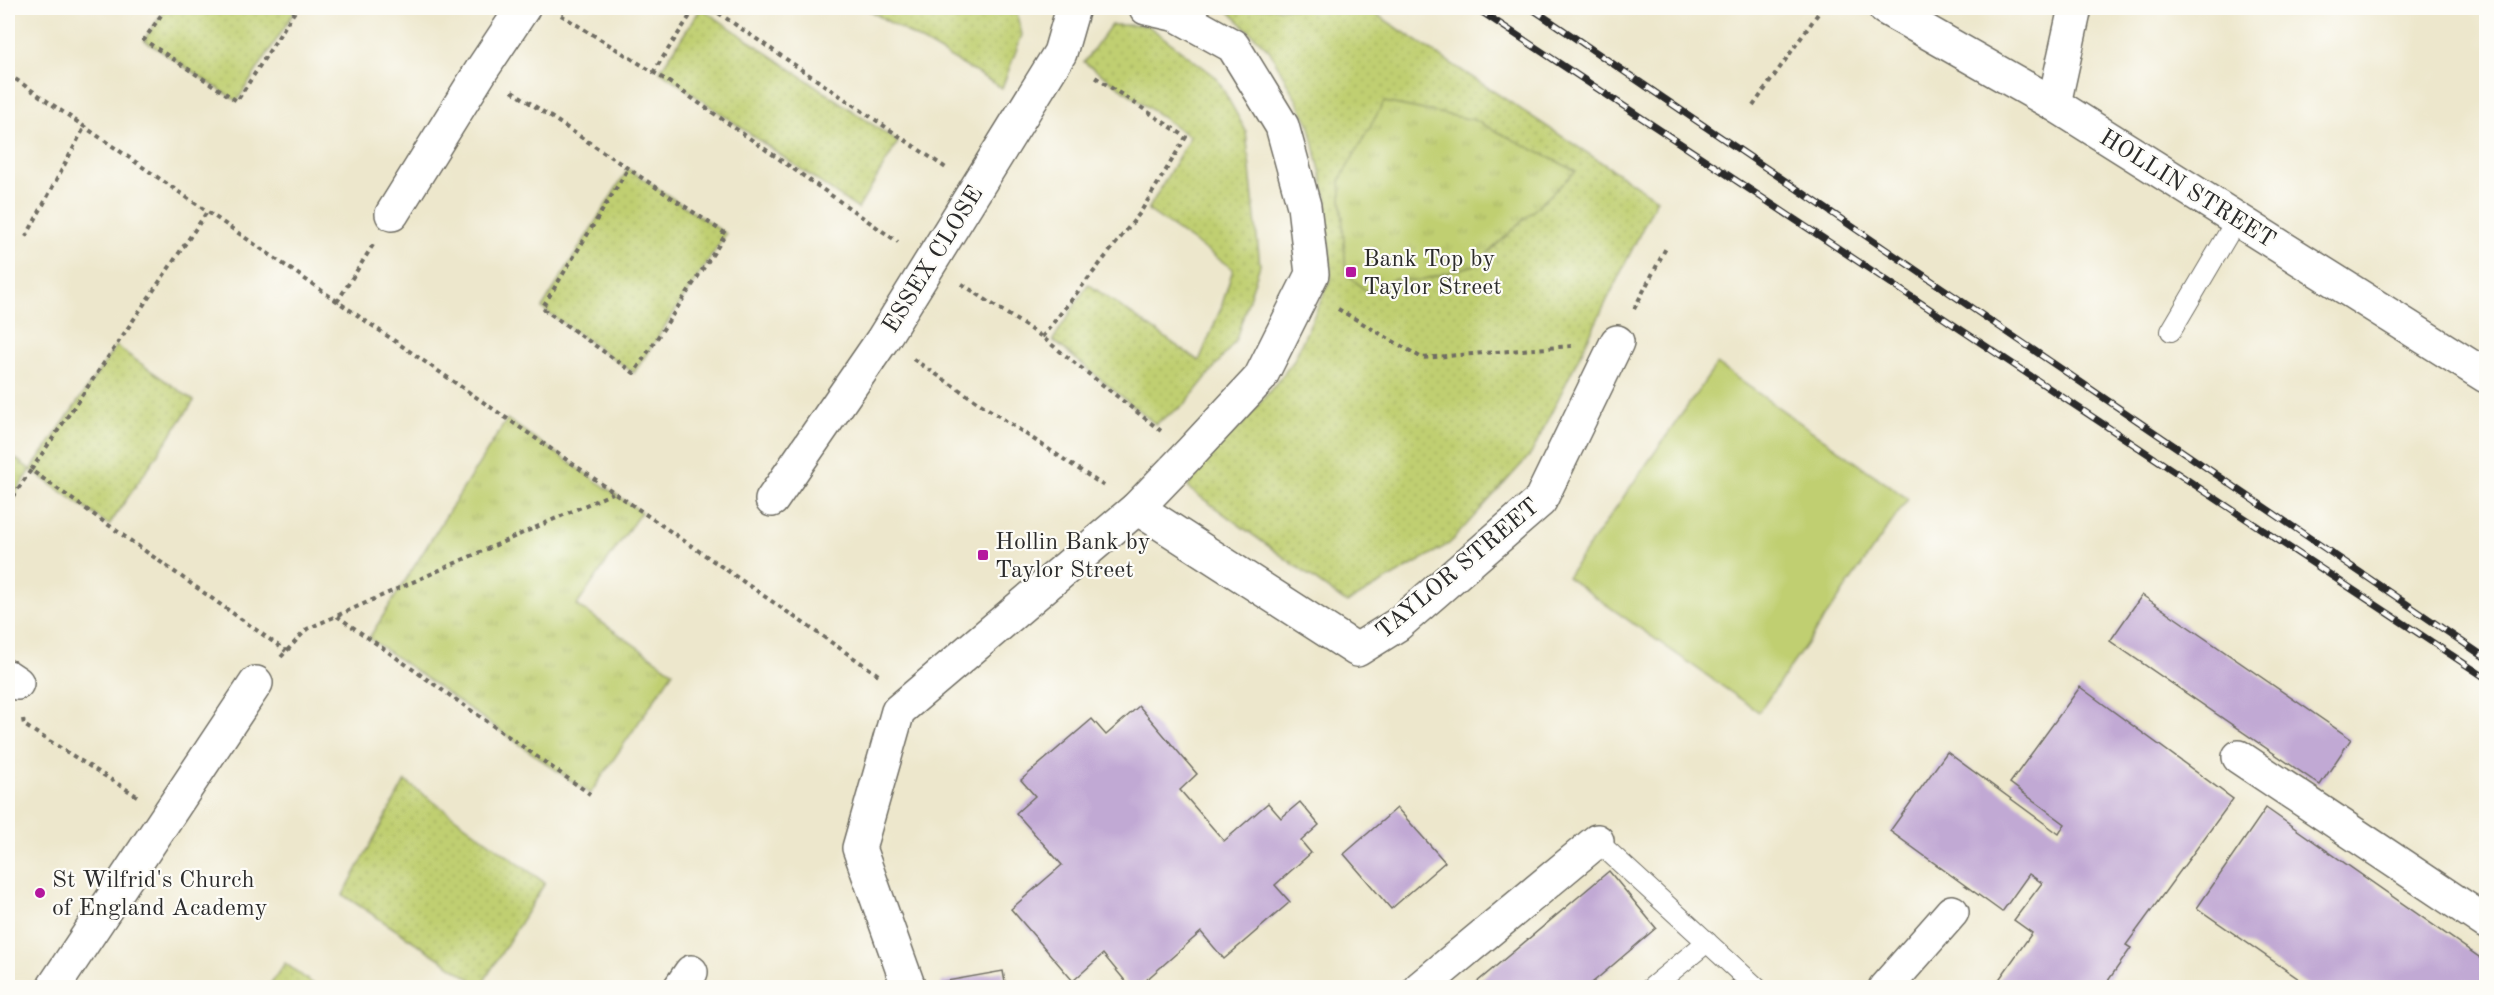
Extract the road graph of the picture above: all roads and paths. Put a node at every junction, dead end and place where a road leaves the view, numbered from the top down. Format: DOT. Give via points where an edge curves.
graph roads {
  1 [pos="165,8"];
  2 [pos="297,8"];
  3 [pos="523,8"];
  4 [pos="695,8"];
  5 [pos="711,8"];
  6 [pos="1073,8"];
  7 [pos="1146,8"];
  8 [pos="1822,8"];
  9 [pos="1885,8"];
  10 [pos="2075,8"];
  11 [pos="559,14"];
  12 [pos="1060,53"];
  13 [pos="481,70"];
  14 [pos="8,74"];
  15 [pos="666,80"];
  16 [pos="2054,104"];
  17 [pos="1753,106"];
  18 [pos="84,128"];
  19 [pos="628,169"];
  20 [pos="975,189"];
  21 [pos="207,212"];
  22 [pos="392,214"];
  23 [pos="2237,219"];
  24 [pos="26,237"];
  25 [pos="1667,246"];
  26 [pos="930,264"];
  27 [pos="1305,290"];
  28 [pos="338,302"];
  29 [pos="2171,331"];
  30 [pos="1042,337"];
  31 [pos="883,339"];
  32 [pos="1617,342"];
  33 [pos="2487,376"];
  34 [pos="1191,452"];
  35 [pos="31,470"];
  36 [pos="614,493"];
  37 [pos="772,500"];
  38 [pos="8,501"];
  39 [pos="1137,508"];
  40 [pos="337,615"];
  41 [pos="286,651"];
  42 [pos="12,680"];
  43 [pos="256,683"];
  44 [pos="912,699"];
  45 [pos="2239,756"];
  46 [pos="590,794"];
  47 [pos="168,815"];
  48 [pos="1597,841"];
  49 [pos="1953,912"];
  50 [pos="2487,922"];
  51 [pos="1707,942"];
  52 [pos="53,987"];
  53 [pos="909,987"];
  54 [pos="1420,987"];
  55 [pos="1651,987"];
  56 [pos="1757,987"];
  57 [pos="1885,987"];
  1 -- 2 [label="path" via="144,40 237,101"];
  3 -- 13 [label="street"];
  4 -- 15 [label="path" via="654,71"];
  5 -- 20 [label="path"];
  6 -- 12 [label="street, ESSEX CLOSE"];
  7 -- 27 [label="street" via="1177,15 1233,46 1282,126 1304,206 1312,274"];
  8 -- 17 [label="path"];
  9 -- 16 [label="street, HOLLIN STREET"];
  10 -- 16 [label="street"];
  11 -- 15 [label="path"];
  12 -- 20 [label="street, ESSEX CLOSE"];
  12 -- 30 [label="path" via="1186,137 1140,213"];
  13 -- 19 [label="path"];
  13 -- 22 [label="street"];
  14 -- 18 [label="path"];
  15 -- 26 [label="path"];
  16 -- 23 [label="street, HOLLIN STREET"];
  18 -- 21 [label="path"];
  18 -- 24 [label="path"];
  19 -- 19 [label="path" via="726,234 634,373 542,308"];
  20 -- 26 [label="street, ESSEX CLOSE"];
  21 -- 28 [label="path"];
  21 -- 35 [label="path"];
  22 -- 28 [label="path"];
  23 -- 29 [label="lane"];
  23 -- 33 [label="street, HOLLIN STREET"];
  25 -- 32 [label="path"];
  26 -- 30 [label="path"];
  26 -- 31 [label="street, ESSEX CLOSE"];
  27 -- 32 [label="path" via="1422,358"];
  27 -- 34 [label="street" via="1260,378"];
  28 -- 36 [label="path"];
  30 -- 34 [label="path"];
  31 -- 37 [label="street, ESSEX CLOSE"];
  31 -- 39 [label="path"];
  32 -- 39 [label="street, TAYLOR STREET" via="1540,501 1397,625 1357,650"];
  34 -- 39 [label="street"];
  35 -- 38 [label="path"];
  35 -- 41 [label="path"];
  36 -- 40 [label="path"];
  36 -- 44 [label="path"];
  39 -- 44 [label="street"];
  40 -- 41 [label="path" via="307,629"];
  40 -- 46 [label="path"];
  41 -- 43 [label="path"];
  42 -- 47 [label="path" via="24,725"];
  43 -- 47 [label="street"];
  44 -- 53 [label="street" via="898,711 859,848"];
  45 -- 50 [label="street"];
  47 -- 52 [label="street"];
  48 -- 51 [label="lane"];
  48 -- 54 [label="street"];
  49 -- 57 [label="street"];
  51 -- 55 [label="lane"];
  51 -- 56 [label="lane"];
}
